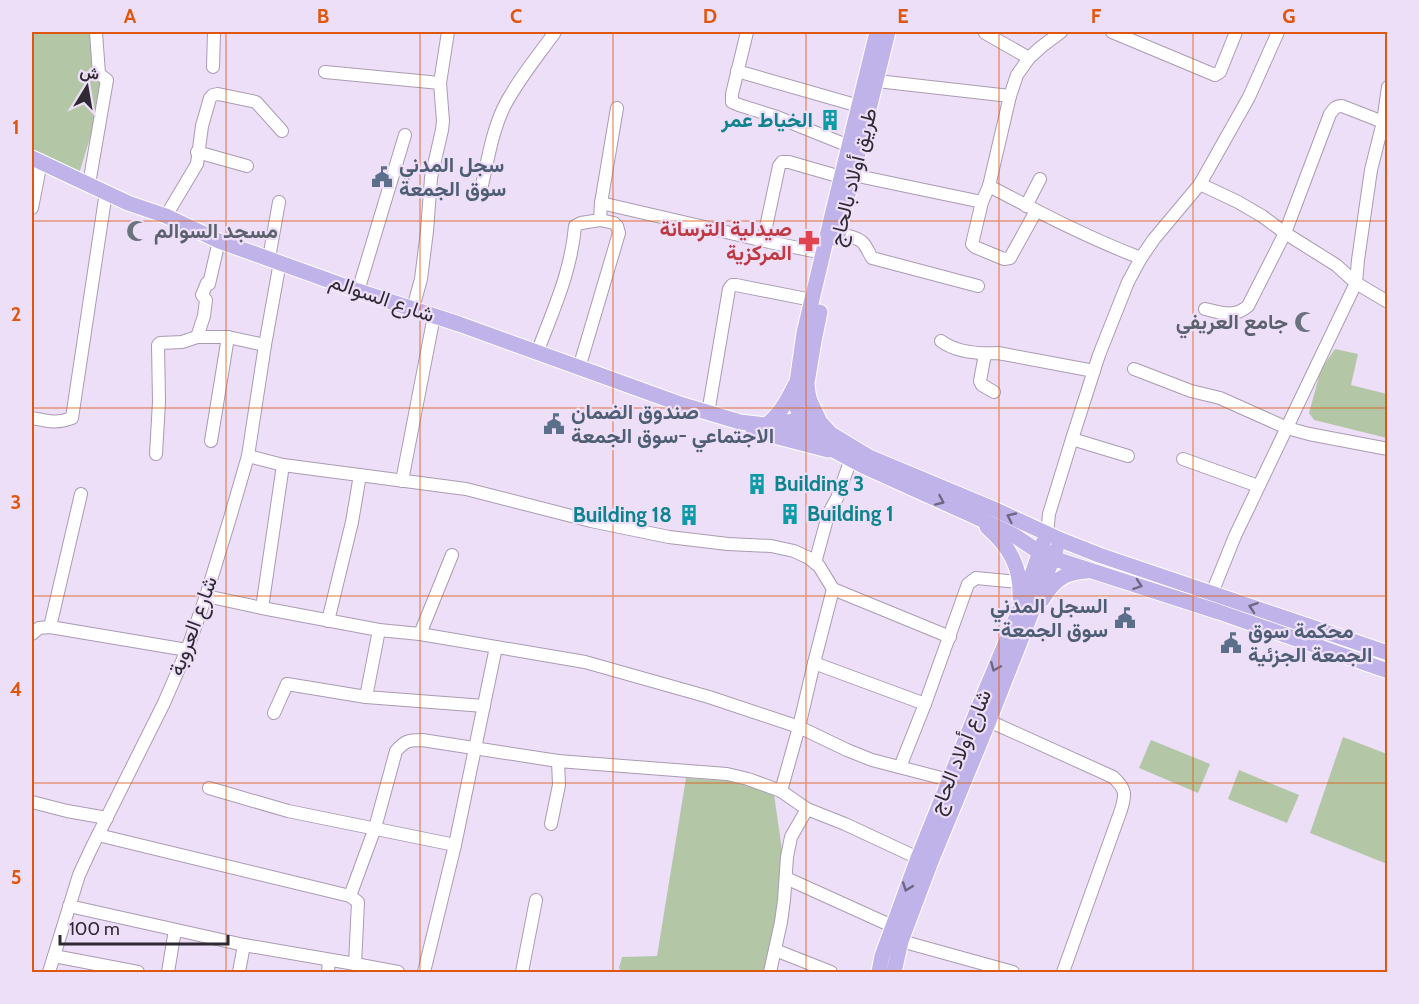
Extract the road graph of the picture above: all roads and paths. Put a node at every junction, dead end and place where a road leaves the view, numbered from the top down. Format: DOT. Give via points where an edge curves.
graph roads {
  1 [pos="96,32"];
  2 [pos="214,32"];
  3 [pos="448,32"];
  4 [pos="555,32"];
  5 [pos="747,32"];
  6 [pos="877,32"];
  7 [pos="888,32"];
  8 [pos="1061,32"];
  9 [pos="1112,32"];
  10 [pos="1236,32"];
  11 [pos="1278,32"];
  12 [pos="985,33"];
  13 [pos="1029,58"];
  14 [pos="213,67"];
  15 [pos="737,71"];
  16 [pos="325,72"];
  17 [pos="877,81"];
  18 [pos="440,82"];
  19 [pos="1388,87"];
  20 [pos="1010,96"];
  21 [pos="859,106"];
  22 [pos="617,108"];
  23 [pos="1383,122"];
  24 [pos="282,131"];
  25 [pos="405,135"];
  26 [pos="849,146"];
  27 [pos="197,152"];
  28 [pos="36,160"];
  29 [pos="247,166"];
  30 [pos="847,176"];
  31 [pos="1040,179"];
  32 [pos="89,184"];
  33 [pos="1200,184"];
  34 [pos="482,185"];
  35 [pos="989,186"];
  36 [pos="106,192"];
  37 [pos="279,202"];
  38 [pos="982,202"];
  39 [pos="601,203"];
  40 [pos="32,208"];
  41 [pos="1031,208"];
  42 [pos="166,216"];
  43 [pos="600,220"];
  44 [pos="1286,232"];
  45 [pos="838,233"];
  46 [pos="219,241"];
  47 [pos="763,241"];
  48 [pos="823,253"];
  49 [pos="1141,258"];
  50 [pos="274,260"];
  51 [pos="1356,283"];
  52 [pos="978,286"];
  53 [pos="358,291"];
  54 [pos="812,300"];
  55 [pos="1388,302"];
  56 [pos="413,308"];
  57 [pos="1205,309"];
  58 [pos="434,316"];
  59 [pos="813,319"];
  60 [pos="197,337"];
  61 [pos="228,337"];
  62 [pos="941,341"];
  63 [pos="265,345"];
  64 [pos="537,353"];
  65 [pos="985,354"];
  66 [pos="579,368"];
  67 [pos="1134,369"];
  68 [pos="1094,371"];
  69 [pos="797,382"];
  70 [pos="994,392"];
  71 [pos="708,413"];
  72 [pos="32,418"];
  73 [pos="811,421"];
  74 [pos="1287,428"];
  75 [pos="771,430"];
  76 [pos="1072,439"];
  77 [pos="211,441"];
  78 [pos="1388,449"];
  79 [pos="156,454"];
  80 [pos="248,456"];
  81 [pos="1128,456"];
  82 [pos="846,457"];
  83 [pos="1183,459"];
  84 [pos="283,465"];
  85 [pos="360,475"];
  86 [pos="402,481"];
  87 [pos="1258,486"];
  88 [pos="81,494"];
  89 [pos="976,517"];
  90 [pos="1054,537"];
  91 [pos="452,555"];
  92 [pos="1046,555"];
  93 [pos="815,562"];
  94 [pos="1107,575"];
  95 [pos="1019,582"];
  96 [pos="833,590"];
  97 [pos="1212,593"];
  98 [pos="206,596"];
  99 [pos="262,608"];
  100 [pos="1024,614"];
  101 [pos="328,621"];
  102 [pos="50,627"];
  103 [pos="379,630"];
  104 [pos="32,634"];
  105 [pos="420,634"];
  106 [pos="950,637"];
  107 [pos="496,647"];
  108 [pos="187,650"];
  109 [pos="1388,652"];
  110 [pos="814,663"];
  111 [pos="1388,671"];
  112 [pos="366,697"];
  113 [pos="925,704"];
  114 [pos="484,706"];
  115 [pos="274,713"];
  116 [pos="989,721"];
  117 [pos="800,727"];
  118 [pos="475,748"];
  119 [pos="558,761"];
  120 [pos="900,767"];
  121 [pos="949,780"];
  122 [pos="209,788"];
  123 [pos="781,791"];
  124 [pos="32,802"];
  125 [pos="807,809"];
  126 [pos="107,818"];
  127 [pos="551,824"];
  128 [pos="375,828"];
  129 [pos="98,835"];
  130 [pos="455,845"];
  131 [pos="918,858"];
  132 [pos="786,878"];
  133 [pos="350,896"];
  134 [pos="536,900"];
  135 [pos="69,906"];
  136 [pos="892,926"];
  137 [pos="175,930"];
  138 [pos="902,941"];
  139 [pos="244,945"];
  140 [pos="775,950"];
  141 [pos="54,956"];
  142 [pos="355,964"];
  143 [pos="328,966"];
  144 [pos="49,972"];
  145 [pos="138,972"];
  146 [pos="168,972"];
  147 [pos="239,972"];
  148 [pos="398,972"];
  149 [pos="424,972"];
  150 [pos="522,972"];
  151 [pos="770,972"];
  152 [pos="831,972"];
  153 [pos="879,972"];
  154 [pos="894,972"];
  155 [pos="1013,972"];
  156 [pos="1063,972"];
  1 -- 32 [label="street" via="99,74 107,80"];
  2 -- 14 [label="street"];
  3 -- 18 [label="street"];
  4 -- 34 [label="street" via="503,109"];
  5 -- 15 [label="street"];
  6 -- 21 [label="main road, طريق أولاد بالحاج"];
  7 -- 17 [label="main road, طريق أولاد بالحاج"];
  8 -- 13 [label="street"];
  9 -- 10 [label="street" via="1215,75 1220,72"];
  11 -- 33 [label="street" via="1249,97"];
  12 -- 13 [label="street"];
  13 -- 20 [label="street" via="1017,75"];
  15 -- 21 [label="street"];
  15 -- 26 [label="street" via="732,102"];
  16 -- 18 [label="street"];
  17 -- 20 [label="street"];
  17 -- 30 [label="main road, طريق أولاد بالحاج"];
  18 -- 56 [label="street" via="442,130 431,178 422,279"];
  19 -- 23 [label="street"];
  20 -- 35 [label="street"];
  21 -- 26 [label="main road, طريق أولاد بالحاج"];
  22 -- 39 [label="street"];
  23 -- 44 [label="street" via="1342,106 1334,108"];
  23 -- 51 [label="street" via="1371,170"];
  24 -- 27 [label="street" via="256,102 213,95"];
  25 -- 53 [label="street"];
  26 -- 30 [label="main road, طريق أولاد بالحاج"];
  27 -- 29 [label="street"];
  27 -- 42 [label="street" via="197,164"];
  28 -- 32 [label="main road, شارع السوالم"];
  28 -- 40 [label="street"];
  30 -- 38 [label="street"];
  30 -- 45 [label="main road, طريق أولاد بالحاج"];
  30 -- 47 [label="street" via="782,162"];
  30 -- 48 [label="main road, طريق أولاد بالحاج"];
  31 -- 41 [label="street"];
  32 -- 36 [label="main road, شارع السوالم"];
  33 -- 44 [label="street"];
  33 -- 49 [label="street"];
  35 -- 38 [label="street"];
  35 -- 41 [label="street"];
  36 -- 42 [label="main road, شارع السوالم"];
  36 -- 72 [label="street" via="72,418 61,422"];
  37 -- 50 [label="street, شارع العروبة"];
  38 -- 41 [label="street" via="972,244 1006,259 1011,256"];
  39 -- 43 [label="street"];
  39 -- 47 [label="street"];
  41 -- 49 [label="street"];
  42 -- 46 [label="main road, شارع السوالم"];
  43 -- 64 [label="street" via="575,226 571,260"];
  43 -- 66 [label="street" via="614,223 619,233"];
  44 -- 51 [label="street"];
  44 -- 57 [label="street" via="1248,306 1234,314"];
  45 -- 52 [label="street" via="865,244 872,258"];
  45 -- 59 [label="main road, طريق أولاد بالحاج"];
  46 -- 50 [label="main road, شارع السوالم"];
  46 -- 60 [label="street" via="209,284 202,295 206,300"];
  47 -- 48 [label="street"];
  48 -- 54 [label="main road, طريق أولاد بالحاج"];
  49 -- 68 [label="street"];
  50 -- 53 [label="main road, شارع السوالم"];
  50 -- 63 [label="street, شارع العروبة"];
  51 -- 55 [label="street"];
  51 -- 74 [label="street"];
  53 -- 56 [label="main road, شارع السوالم"];
  54 -- 59 [label="main road, طريق أولاد بالحاج"];
  54 -- 71 [label="street" via="732,285"];
  56 -- 58 [label="main road, شارع السوالم"];
  58 -- 64 [label="main road, شارع السوالم"];
  58 -- 86 [label="street"];
  59 -- 69 [label="main road"];
  59 -- 73 [label="main road" via="807,383"];
  60 -- 61 [label="street"];
  60 -- 79 [label="street" via="158,345"];
  61 -- 63 [label="street"];
  61 -- 77 [label="street"];
  62 -- 65 [label="street" via="956,350"];
  63 -- 80 [label="street, شارع العروبة"];
  64 -- 66 [label="main road, شارع السوالم"];
  65 -- 68 [label="street"];
  65 -- 70 [label="street" via="980,381"];
  66 -- 71 [label="main road, شارع السوالم"];
  67 -- 74 [label="street" via="1220,398"];
  68 -- 76 [label="street"];
  69 -- 73 [label="main road" via="797,408"];
  69 -- 75 [label="main road" via="772,420"];
  71 -- 75 [label="main road, شارع السوالم" via="750,428"];
  73 -- 75 [label="main road"];
  73 -- 82 [label="main road" via="824,445"];
  90 -- 73 [label="main road, one-way" via="869,457"];
  74 -- 78 [label="street"];
  74 -- 87 [label="street"];
  75 -- 82 [label="main road, شارع السوالم"];
  76 -- 81 [label="street"];
  76 -- 90 [label="street" via="1049,514"];
  80 -- 84 [label="street"];
  80 -- 98 [label="street, شارع العروبة"];
  82 -- 89 [label="main road, one-way"];
  82 -- 93 [label="street"];
  83 -- 87 [label="street"];
  84 -- 85 [label="street"];
  84 -- 99 [label="street"];
  85 -- 86 [label="street"];
  85 -- 101 [label="street"];
  86 -- 93 [label="street" via="466,489 669,537 771,546 794,551"];
  87 -- 97 [label="street"];
  88 -- 102 [label="street"];
  89 -- 92 [label="main road"];
  89 -- 95 [label="main road" via="1008,548"];
  90 -- 92 [label="main road, شارع أولاد الحاج"];
  90 -- 97 [label="main road"];
  91 -- 105 [label="street"];
  92 -- 94 [label="main road"];
  92 -- 100 [label="main road, شارع أولاد الحاج"];
  93 -- 96 [label="street"];
  94 -- 100 [label="main road" via="1070,573 1052,585 1038,606"];
  94 -- 111 [label="main road, one-way"];
  95 -- 100 [label="main road"];
  95 -- 106 [label="street" via="971,580"];
  96 -- 106 [label="street"];
  96 -- 110 [label="street"];
  109 -- 97 [label="main road, one-way"];
  98 -- 99 [label="street"];
  98 -- 108 [label="street, شارع العروبة"];
  99 -- 101 [label="street"];
  100 -- 116 [label="main road, شارع أولاد الحاج"];
  100 -- 121 [label="main road, شارع أولاد الحاج, one-way"];
  101 -- 103 [label="street"];
  102 -- 104 [label="street" via="39,628"];
  102 -- 108 [label="street"];
  103 -- 105 [label="street"];
  103 -- 112 [label="street"];
  105 -- 107 [label="street"];
  106 -- 113 [label="street"];
  107 -- 114 [label="street"];
  107 -- 117 [label="street" via="585,662"];
  108 -- 126 [label="street, شارع العروبة"];
  110 -- 113 [label="street"];
  110 -- 117 [label="street"];
  112 -- 114 [label="street"];
  112 -- 115 [label="street" via="287,684"];
  113 -- 120 [label="street"];
  114 -- 118 [label="street"];
  116 -- 138 [label="main road, شارع أولاد الحاج"];
  116 -- 156 [label="street" via="1113,777 1125,797"];
  117 -- 120 [label="street" via="847,750"];
  117 -- 123 [label="street"];
  118 -- 119 [label="street"];
  118 -- 128 [label="street" via="422,740 404,742 396,751"];
  118 -- 130 [label="street"];
  119 -- 123 [label="street" via="727,774"];
  119 -- 127 [label="street" via="559,784"];
  120 -- 121 [label="street"];
  121 -- 131 [label="main road, شارع أولاد الحاج"];
  122 -- 128 [label="street" via="288,811"];
  123 -- 125 [label="street"];
  124 -- 126 [label="street"];
  125 -- 131 [label="street"];
  125 -- 132 [label="street" via="791,837"];
  126 -- 129 [label="street, شارع العروبة"];
  128 -- 130 [label="street"];
  128 -- 133 [label="street"];
  129 -- 133 [label="street"];
  129 -- 135 [label="street, شارع العروبة"];
  130 -- 149 [label="street"];
  131 -- 136 [label="main road, شارع أولاد الحاج, one-way"];
  132 -- 136 [label="street"];
  132 -- 140 [label="street"];
  133 -- 142 [label="street" via="358,902"];
  134 -- 150 [label="street"];
  135 -- 137 [label="street"];
  135 -- 141 [label="street, شارع العروبة"];
  136 -- 153 [label="main road, شارع أولاد الحاج"];
  137 -- 139 [label="street"];
  137 -- 146 [label="street"];
  138 -- 154 [label="main road, شارع أولاد الحاج"];
  138 -- 155 [label="street"];
  139 -- 143 [label="street"];
  139 -- 147 [label="street"];
  140 -- 151 [label="street"];
  140 -- 152 [label="street"];
  141 -- 144 [label="street, شارع العروبة"];
  141 -- 145 [label="street"];
  142 -- 143 [label="street"];
  142 -- 148 [label="street"];
}
